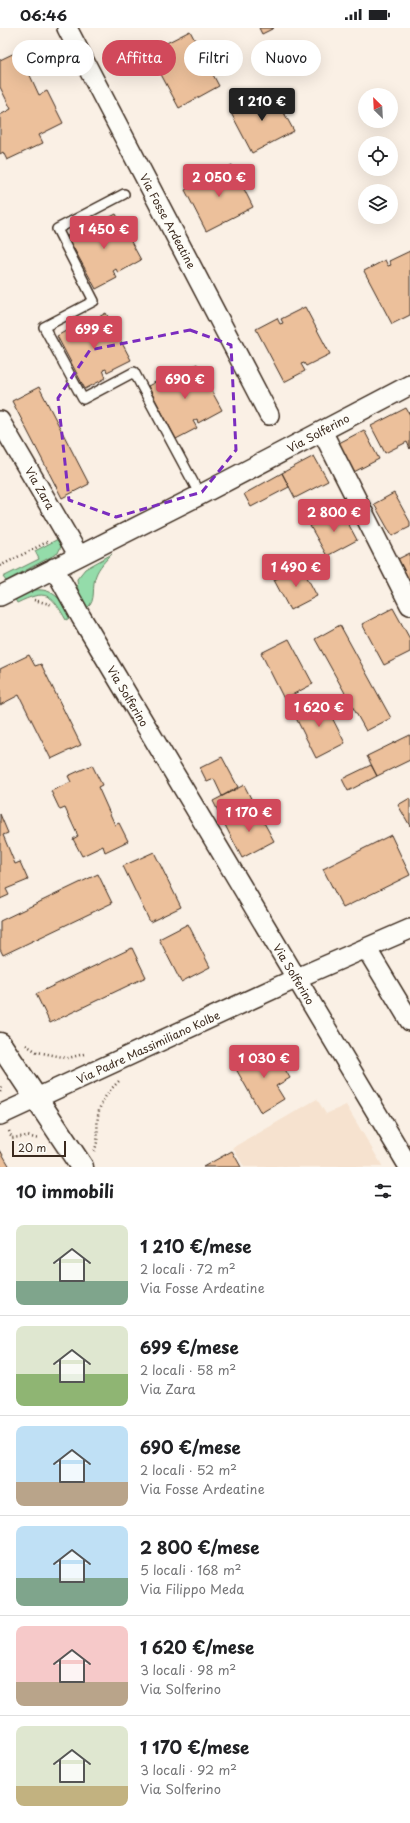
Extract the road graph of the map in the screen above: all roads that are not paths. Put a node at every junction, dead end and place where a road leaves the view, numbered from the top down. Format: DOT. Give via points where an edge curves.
graph roads {
  1 [pos="67,28"];
  2 [pos="124,194"];
  3 [pos="410,385"];
  4 [pos="269,414"];
  5 [pos="0,421"];
  6 [pos="322,431"];
  7 [pos="200,495"];
  8 [pos="79,556"];
  9 [pos="54,568"];
  10 [pos="0,596"];
  11 [pos="410,605"];
  12 [pos="410,929"];
  13 [pos="366,948"];
  14 [pos="297,978"];
  15 [pos="410,1021"];
  16 [pos="0,1044"];
  17 [pos="37,1098"];
  18 [pos="0,1115"];
  19 [pos="82,1167"];
  20 [pos="409,1167"];
  1 -- 4 [label="street, Via Fosse Ardeatine"];
  2 -- 7 [label="lane" via="57,229 94,301 44,327 82,399 134,372"];
  3 -- 6 [label="street, Via Solferino"];
  5 -- 8 [label="street, Via Zara"];
  6 -- 7 [label="street, Via Solferino"];
  6 -- 11 [label="street"];
  7 -- 8 [label="street, Via Solferino"];
  8 -- 9 [label="street, Via Solferino"];
  9 -- 10 [label="street"];
  9 -- 14 [label="street, Via Solferino"];
  12 -- 13 [label="street, Via Padre Massimiliano Kolbe"];
  13 -- 14 [label="street, Via Padre Massimiliano Kolbe"];
  13 -- 15 [label="street"];
  14 -- 17 [label="street, Via Padre Massimiliano Kolbe"];
  14 -- 20 [label="street, Via Solferino"];
  16 -- 17 [label="street"];
  17 -- 18 [label="street, Via Padre Massimiliano Kolbe"];
  17 -- 19 [label="street"];
}
